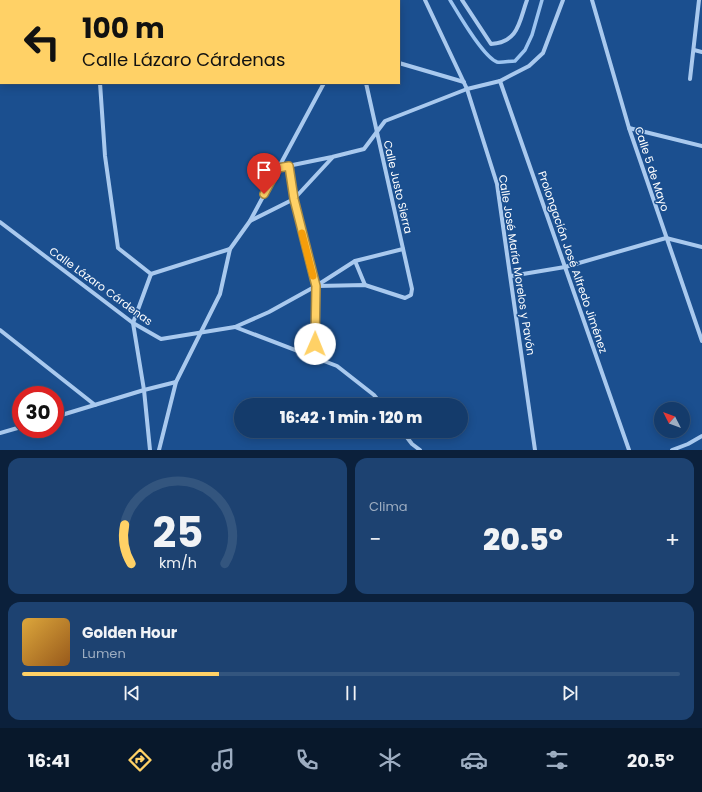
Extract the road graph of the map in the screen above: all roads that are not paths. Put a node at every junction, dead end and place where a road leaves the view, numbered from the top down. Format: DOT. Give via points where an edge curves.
graph roads {
  1 [pos="425,0"];
  2 [pos="462,0"];
  3 [pos="527,0"];
  4 [pos="563,0"];
  5 [pos="592,0"];
  6 [pos="699,0"];
  7 [pos="694,50"];
  8 [pos="702,52"];
  9 [pos="400,63"];
  10 [pos="690,79"];
  11 [pos="500,81"];
  12 [pos="464,82"];
  13 [pos="100,84"];
  14 [pos="323,84"];
  15 [pos="366,84"];
  16 [pos="467,89"];
  17 [pos="629,128"];
  18 [pos="377,133"];
  19 [pos="702,146"];
  20 [pos="332,157"];
  21 [pos="289,166"];
  22 [pos="278,168"];
  23 [pos="294,199"];
  24 [pos="250,221"];
  25 [pos="0,222"];
  26 [pos="666,238"];
  27 [pos="702,247"];
  28 [pos="230,249"];
  29 [pos="403,249"];
  30 [pos="355,261"];
  31 [pos="565,266"];
  32 [pos="151,274"];
  33 [pos="511,276"];
  34 [pos="365,285"];
  35 [pos="316,286"];
  36 [pos="133,323"];
  37 [pos="235,327"];
  38 [pos="0,330"];
  39 [pos="200,333"];
  40 [pos="702,341"];
  41 [pos="315,358"];
  42 [pos="176,382"];
  43 [pos="144,390"];
  44 [pos="376,398"];
  45 [pos="95,405"];
  46 [pos="64,414"];
  47 [pos="12,430"];
  48 [pos="0,433"];
  49 [pos="702,436"];
  50 [pos="407,438"];
  51 [pos="412,444"];
  52 [pos="688,444"];
  53 [pos="150,450"];
  54 [pos="159,450"];
  55 [pos="412,450"];
  56 [pos="420,450"];
  57 [pos="536,450"];
  58 [pos="629,450"];
  59 [pos="672,450"];
  60 [pos="690,450"];
  1 -- 12 [label="street, Calle José María Morelos y Pavón"];
  2 -- 3 [label="street" via="491,44 502,43 515,34"];
  4 -- 11 [label="street" via="543,53 529,66"];
  5 -- 17 [label="street, Calle 5 de Mayo"];
  6 -- 7 [label="street"];
  7 -- 8 [label="street"];
  7 -- 10 [label="street"];
  9 -- 12 [label="street"];
  11 -- 16 [label="street"];
  11 -- 31 [label="street, Prolongación José Alfredo Jiménez"];
  12 -- 16 [label="street, Calle José María Morelos y Pavón"];
  13 -- 32 [label="street" via="105,156 118,248"];
  14 -- 22 [label="street"];
  15 -- 18 [label="street, Calle Justo Sierra"];
  16 -- 18 [label="street" via="385,121"];
  16 -- 33 [label="street, Calle José María Morelos y Pavón" via="497,184"];
  17 -- 19 [label="street"];
  17 -- 26 [label="street, Calle 5 de Mayo"];
  18 -- 20 [label="street" via="364,149"];
  18 -- 29 [label="street, Calle Justo Sierra"];
  20 -- 21 [label="street"];
  20 -- 23 [label="street"];
  21 -- 22 [label="street"];
  21 -- 23 [label="street"];
  22 -- 24 [label="street"];
  23 -- 24 [label="street"];
  23 -- 35 [label="street"];
  24 -- 28 [label="street"];
  25 -- 36 [label="street, Calle Lázaro Cárdenas"];
  26 -- 27 [label="street"];
  26 -- 31 [label="street"];
  26 -- 40 [label="street, Calle 5 de Mayo"];
  28 -- 32 [label="street"];
  28 -- 39 [label="street" via="220,294"];
  29 -- 30 [label="street, Calle Lázaro Cárdenas"];
  29 -- 34 [label="street, Calle Justo Sierra" via="412,289 411,295 405,298"];
  30 -- 34 [label="street"];
  30 -- 35 [label="street, Calle Lázaro Cárdenas"];
  31 -- 33 [label="street"];
  31 -- 58 [label="street, Prolongación José Alfredo Jiménez"];
  32 -- 36 [label="street"];
  33 -- 57 [label="street, Calle José María Morelos y Pavón"];
  34 -- 35 [label="street"];
  35 -- 37 [label="street, Calle Lázaro Cárdenas"];
  35 -- 41 [label="street"];
  36 -- 39 [label="street, Calle Lázaro Cárdenas" via="161,338"];
  36 -- 43 [label="street"];
  37 -- 39 [label="street, Calle Lázaro Cárdenas"];
  37 -- 41 [label="street"];
  38 -- 45 [label="street"];
  39 -- 42 [label="street"];
  41 -- 44 [label="street" via="337,366"];
  42 -- 43 [label="street"];
  42 -- 54 [label="street"];
  43 -- 45 [label="street"];
  43 -- 53 [label="street"];
  45 -- 46 [label="street"];
  47 -- 48 [label="street"];
  49 -- 52 [label="street"];
  50 -- 51 [label="street"];
  51 -- 55 [label="street"];
  51 -- 56 [label="street"];
  52 -- 59 [label="street"];
  52 -- 60 [label="street"];
}
